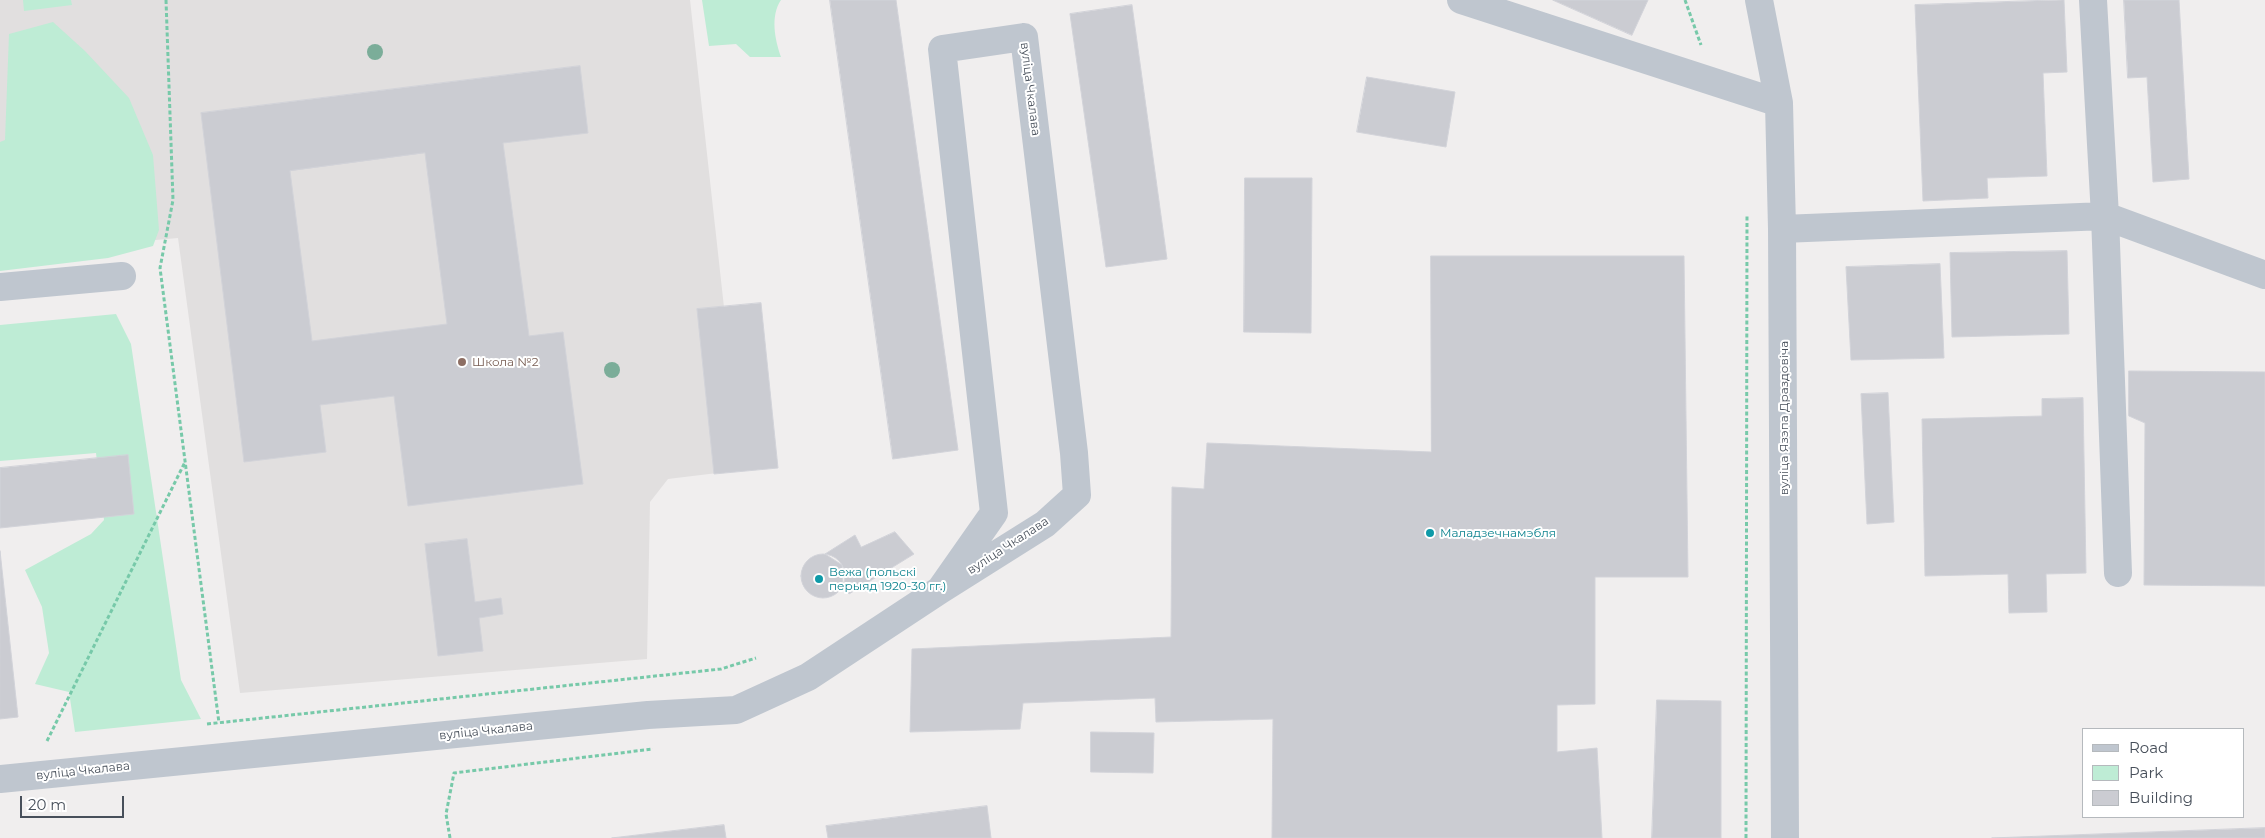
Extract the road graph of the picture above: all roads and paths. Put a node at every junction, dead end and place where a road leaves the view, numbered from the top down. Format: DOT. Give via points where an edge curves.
graph roads {
  1 [pos="166,0"];
  2 [pos="1461,0"];
  3 [pos="1759,0"];
  4 [pos="2093,0"];
  5 [pos="1779,103"];
  6 [pos="1747,213"];
  7 [pos="2105,216"];
  8 [pos="1782,230"];
  9 [pos="2265,275"];
  10 [pos="122,276"];
  11 [pos="0,287"];
  12 [pos="185,462"];
  13 [pos="2118,573"];
  14 [pos="940,590"];
  15 [pos="756,658"];
  16 [pos="219,723"];
  17 [pos="200,725"];
  18 [pos="57,740"];
  19 [pos="48,741"];
  20 [pos="38,742"];
  21 [pos="454,773"];
  22 [pos="0,779"];
  23 [pos="450,838"];
  24 [pos="1746,838"];
  25 [pos="1785,838"];
  1 -- 12 [label="path" via="173,200 160,268"];
  2 -- 5 [label="street"];
  3 -- 5 [label="street, вуліца Язэпа Драздовіча"];
  4 -- 7 [label="street"];
  5 -- 8 [label="street, вуліца Язэпа Драздовіча"];
  6 -- 24 [label="path"];
  7 -- 8 [label="street"];
  7 -- 9 [label="street"];
  7 -- 13 [label="street"];
  8 -- 25 [label="street, вуліца Язэпа Драздовіча"];
  10 -- 11 [label="street"];
  12 -- 16 [label="path"];
  12 -- 19 [label="path"];
  14 -- 14 [label="street, вуліца Чкалава" via="1045,524 1077,494 1024,37 942,49 994,513"];
  14 -- 22 [label="street, вуліца Чкалава" via="808,677 736,710 648,715"];
  15 -- 16 [label="path" via="721,669"];
  16 -- 17 [label="path"];
  18 -- 19 [label="path"];
  19 -- 20 [label="path"];
  21 -- 23 [label="path" via="446,814"];
}
